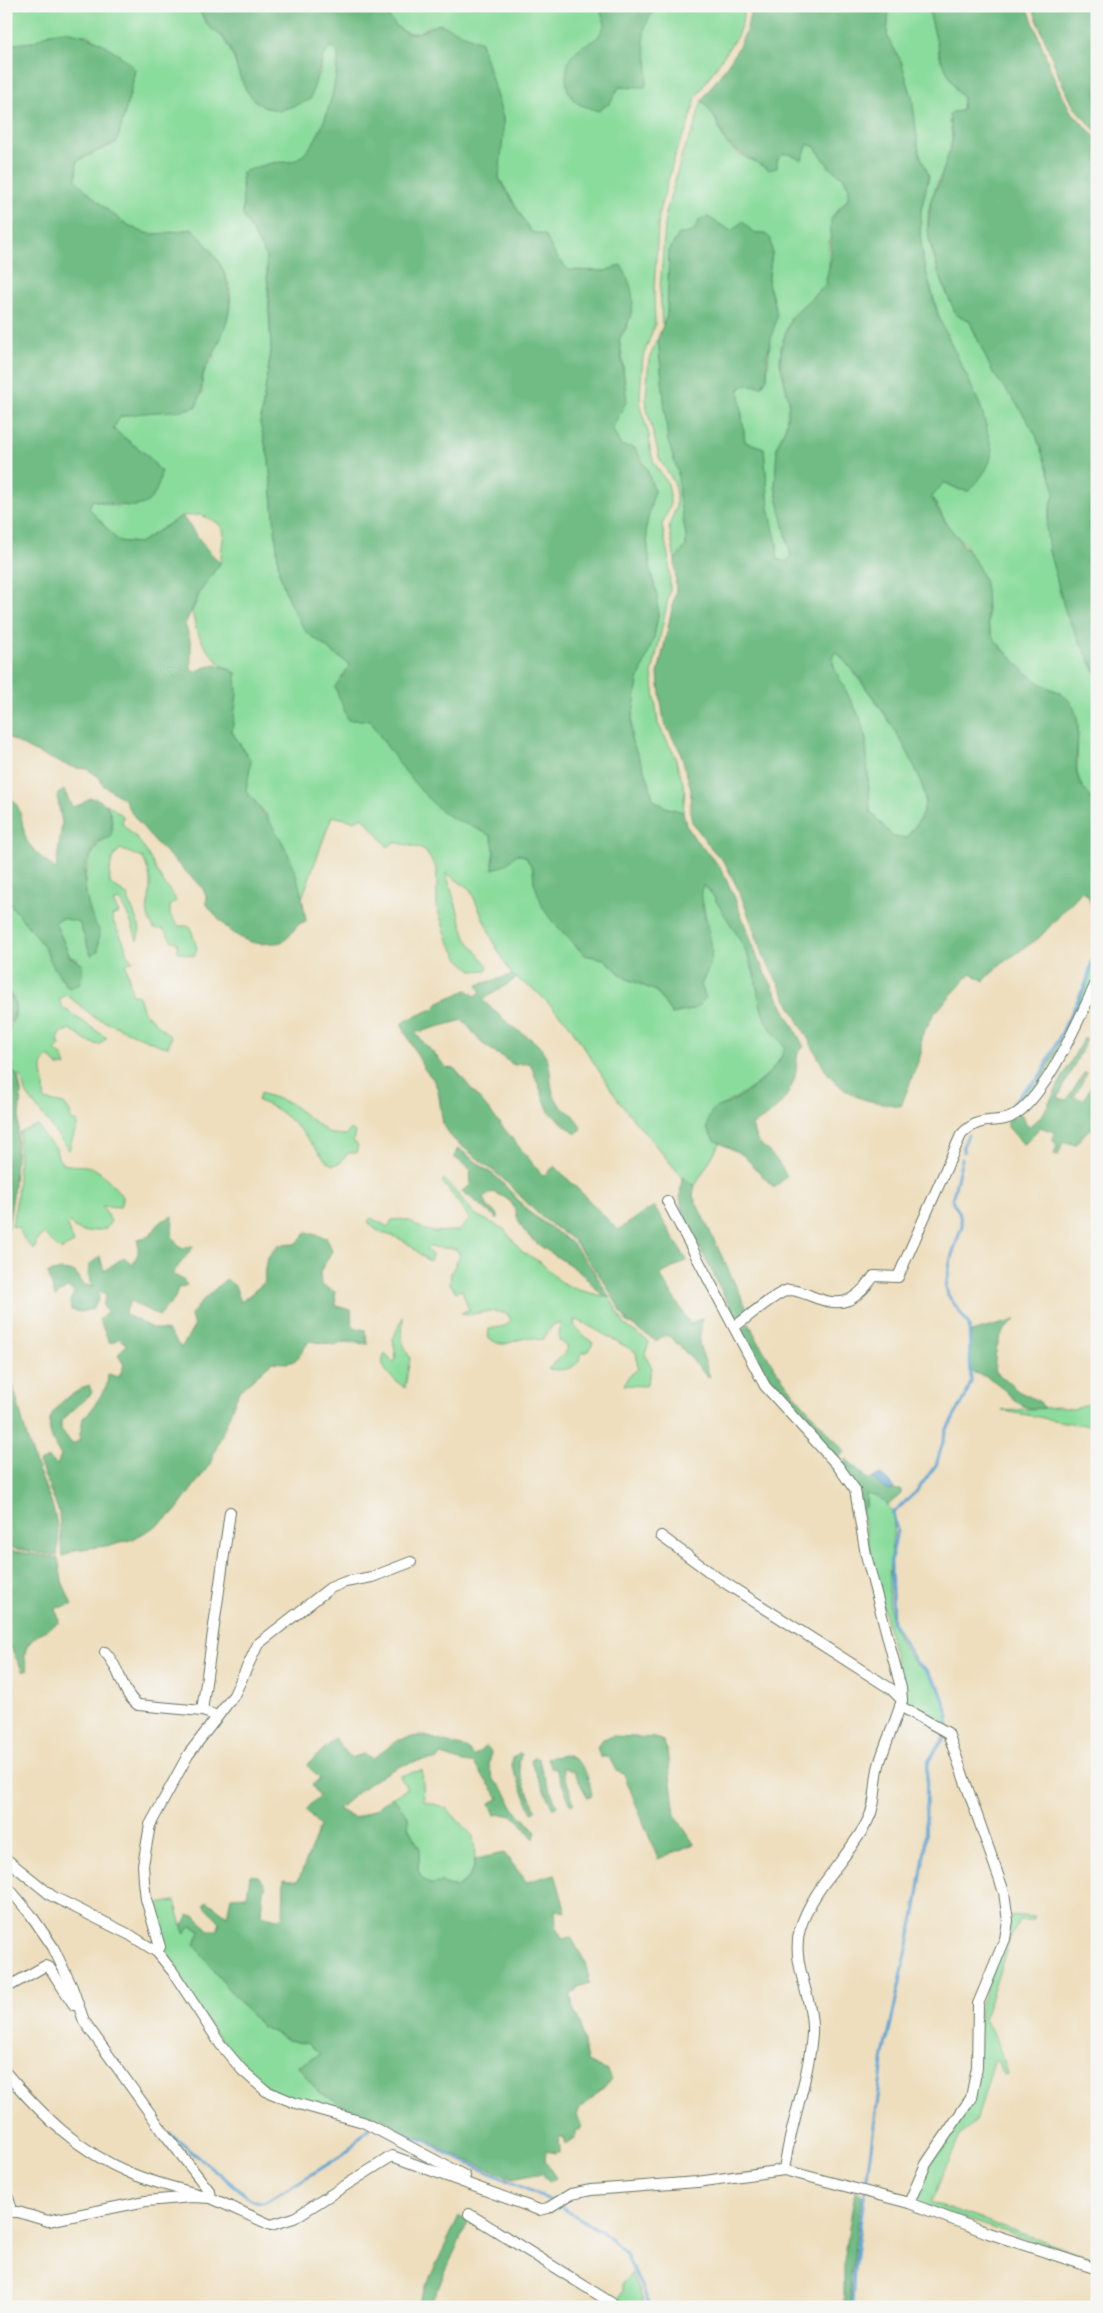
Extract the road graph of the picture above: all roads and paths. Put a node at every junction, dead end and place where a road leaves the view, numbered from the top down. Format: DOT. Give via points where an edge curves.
graph roads {
  1 [pos="1097,981"];
  2 [pos="667,1201"];
  3 [pos="734,1328"];
  4 [pos="230,1512"];
  5 [pos="661,1536"];
  6 [pos="411,1562"];
  7 [pos="106,1652"];
  8 [pos="901,1703"];
  9 [pos="202,1711"];
  10 [pos="218,1716"];
  11 [pos="6,1859"];
  12 [pos="6,1885"];
  13 [pos="157,1952"];
  14 [pos="6,1988"];
  15 [pos="84,2020"];
  16 [pos="6,2072"];
  17 [pos="784,2170"];
  18 [pos="6,2191"];
  19 [pos="505,2196"];
  20 [pos="211,2198"];
  21 [pos="909,2203"];
  22 [pos="7,2212"];
  23 [pos="469,2214"];
  24 [pos="1097,2269"];
  25 [pos="618,2307"];
  1 -- 3 [label="street" via="1061,1055 1020,1112 1002,1120 981,1121 961,1135 898,1277 874,1276 852,1299 836,1304 800,1292 786,1291"];
  2 -- 3 [label="street"];
  3 -- 8 [label="street" via="765,1386 838,1466 855,1490 866,1555 901,1688"];
  4 -- 9 [label="street"];
  5 -- 8 [label="street" via="719,1579 891,1689"];
  6 -- 10 [label="street" via="330,1588 258,1644 234,1695"];
  7 -- 9 [label="street" via="119,1671 130,1700 138,1705"];
  8 -- 17 [label="street" via="879,1765 869,1818 820,1889 800,1928 800,1967 812,2033"];
  8 -- 21 [label="street" via="948,1733 1004,1892 1008,1921 978,2004 978,2067 971,2098 926,2164"];
  9 -- 10 [label="street"];
  10 -- 13 [label="street" via="188,1755 150,1825 143,1865 146,1899 160,1948"];
  11 -- 13 [label="street" via="52,1896"];
  12 -- 15 [label="street" via="53,1947"];
  13 -- 19 [label="street" via="220,2045 260,2087 295,2102 373,2126"];
  14 -- 15 [label="street" via="45,1966 49,1967"];
  15 -- 20 [label="street" via="210,2192"];
  16 -- 20 [label="street" via="48,2120 73,2141 131,2174"];
  17 -- 19 [label="street" via="697,2182 591,2190 571,2194 540,2210"];
  17 -- 21 [label="street"];
  18 -- 22 [label="street" via="10,2204"];
  19 -- 20 [label="street" via="392,2156 280,2224 261,2222"];
  20 -- 22 [label="street" via="146,2201 48,2221"];
  21 -- 24 [label="street"];
  23 -- 25 [label="street"];
}
